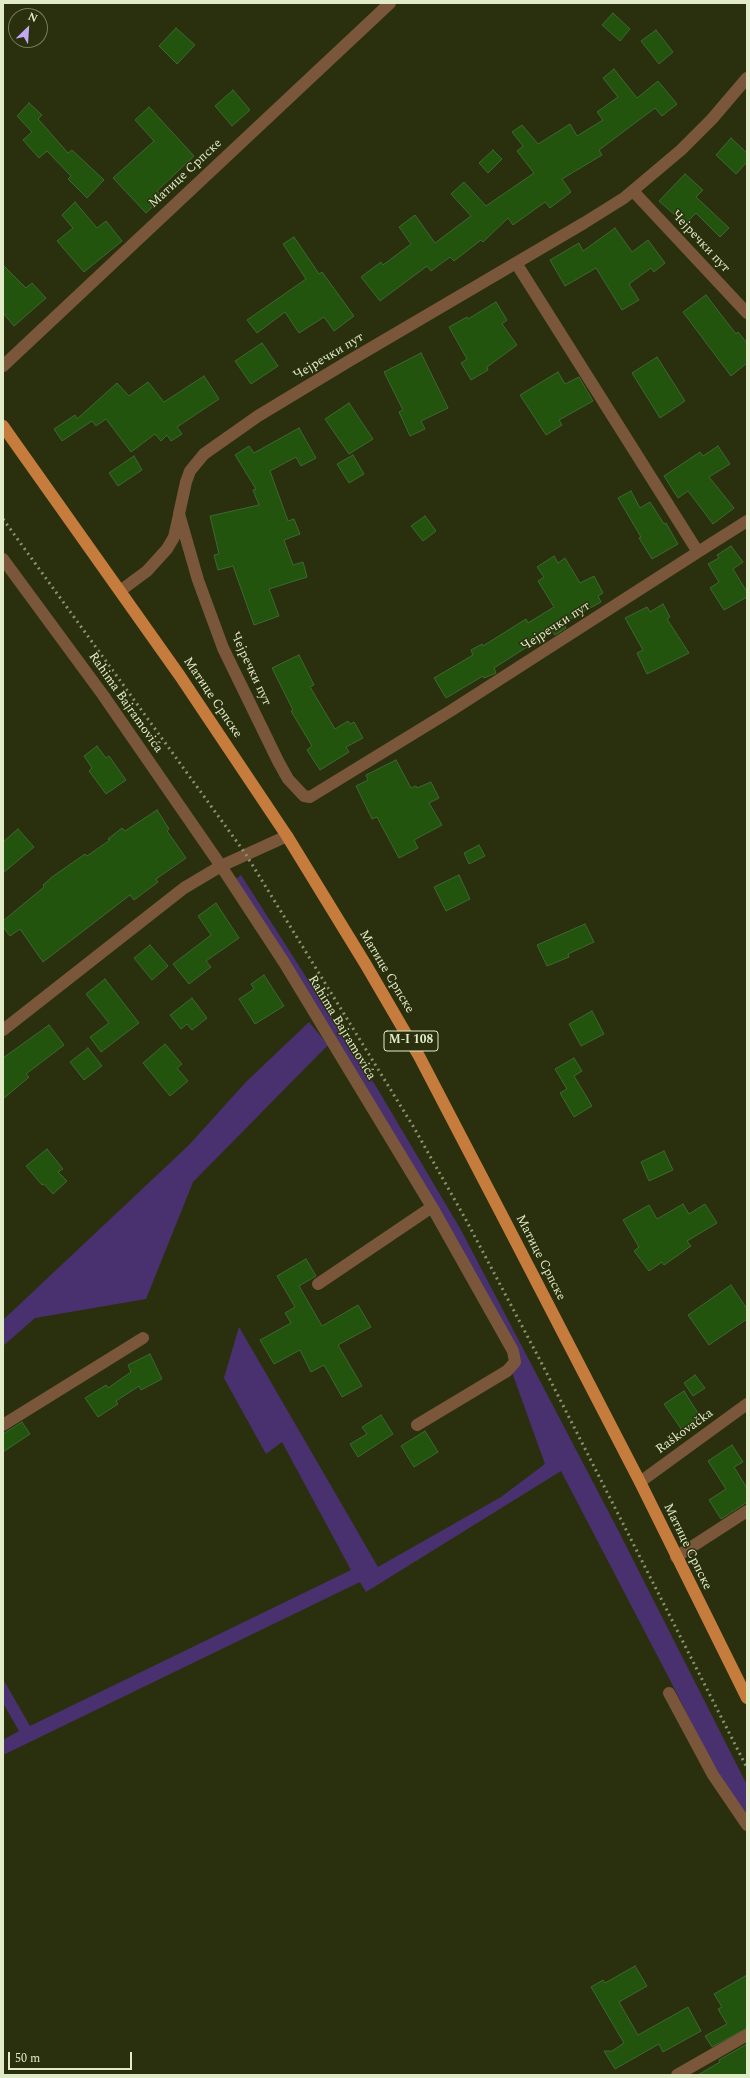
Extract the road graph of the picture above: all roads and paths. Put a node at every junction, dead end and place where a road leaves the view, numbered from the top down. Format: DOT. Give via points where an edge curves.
graph roads {
  1 [pos="390,3"];
  2 [pos="747,78"];
  3 [pos="633,191"];
  4 [pos="516,263"];
  5 [pos="747,313"];
  6 [pos="3,366"];
  7 [pos="3,426"];
  8 [pos="179,514"];
  9 [pos="747,520"];
  10 [pos="698,552"];
  11 [pos="3,559"];
  12 [pos="120,591"];
  13 [pos="287,836"];
  14 [pos="221,866"];
  15 [pos="3,1030"];
  16 [pos="432,1207"];
  17 [pos="318,1284"];
  18 [pos="143,1338"];
  19 [pos="747,1404"];
  20 [pos="3,1425"];
  21 [pos="417,1425"];
  22 [pos="640,1482"];
  23 [pos="747,1511"];
  24 [pos="676,1557"];
  25 [pos="669,1693"];
  26 [pos="747,1698"];
  27 [pos="747,1825"];
  28 [pos="747,2035"];
  29 [pos="677,2075"];
  1 -- 6 [label="street, Матице Српске"];
  2 -- 3 [label="street, Чејречки пут" via="681,150"];
  3 -- 4 [label="street, Чејречки пут"];
  3 -- 5 [label="street, Чејречки пут"];
  4 -- 8 [label="street, Чејречки пут" via="258,416 204,454 190,471"];
  4 -- 10 [label="street"];
  7 -- 12 [label="main road, Матице Српске / M-I 108"];
  8 -- 10 [label="street, Чејречки пут" via="198,580 223,648 278,761 297,791 310,797 452,710"];
  8 -- 12 [label="street" via="174,537 167,549 147,570"];
  9 -- 10 [label="street, Чејречки пут"];
  11 -- 14 [label="street, Rahima Bajramovića" via="103,695"];
  12 -- 13 [label="main road, Матице Српске / M-I 108"];
  13 -- 14 [label="street"];
  13 -- 22 [label="main road, Матице Српске / M-I 108" via="419,1056"];
  14 -- 15 [label="street" via="178,893"];
  14 -- 16 [label="street, Rahima Bajramovića" via="285,964"];
  16 -- 17 [label="street"];
  16 -- 21 [label="street, Rahima Bajramovića" via="513,1351 515,1362 507,1371"];
  18 -- 20 [label="street"];
  19 -- 22 [label="street, Raškovačka"];
  22 -- 24 [label="main road, Матице Српске / M-I 108"];
  23 -- 24 [label="street"];
  24 -- 26 [label="main road, Матице Српске / M-I 108"];
  25 -- 27 [label="street" via="712,1775"];
  28 -- 29 [label="street"];
}
